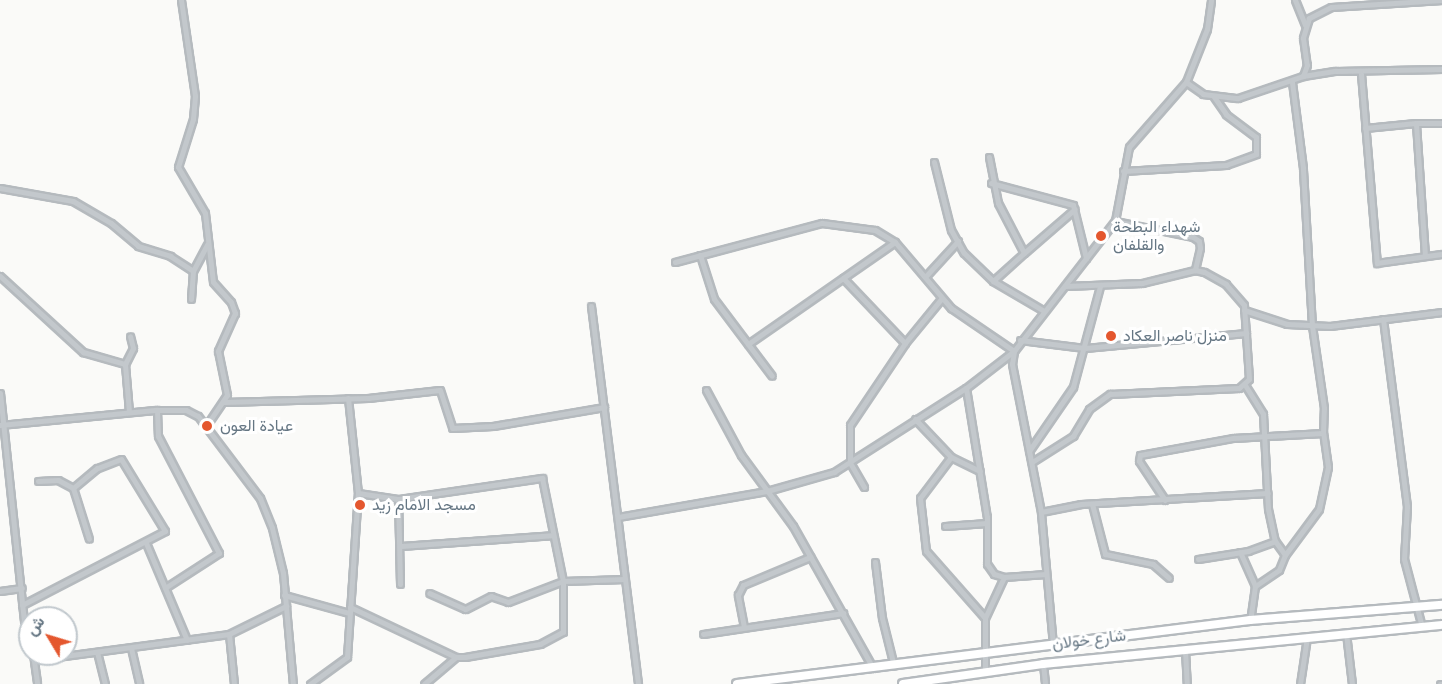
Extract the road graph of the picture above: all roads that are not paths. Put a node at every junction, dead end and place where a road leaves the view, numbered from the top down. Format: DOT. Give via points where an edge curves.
graph roads {
  1 [pos="181,0"];
  2 [pos="1211,0"];
  3 [pos="1295,0"];
  4 [pos="1334,0"];
  5 [pos="1442,0"];
  6 [pos="1341,4"];
  7 [pos="1305,25"];
  8 [pos="1442,69"];
  9 [pos="1361,74"];
  10 [pos="1303,76"];
  11 [pos="1186,82"];
  12 [pos="1292,82"];
  13 [pos="1214,97"];
  14 [pos="1416,123"];
  15 [pos="1442,123"];
  16 [pos="1365,128"];
  17 [pos="988,157"];
  18 [pos="934,162"];
  19 [pos="1123,171"];
  20 [pos="991,183"];
  21 [pos="0,188"];
  22 [pos="1075,209"];
  23 [pos="1114,221"];
  24 [pos="208,241"];
  25 [pos="958,241"];
  26 [pos="895,242"];
  27 [pos="1024,253"];
  28 [pos="1442,254"];
  29 [pos="700,255"];
  30 [pos="1425,256"];
  31 [pos="1086,258"];
  32 [pos="675,262"];
  33 [pos="1195,270"];
  34 [pos="193,271"];
  35 [pos="0,276"];
  36 [pos="926,277"];
  37 [pos="843,278"];
  38 [pos="993,280"];
  39 [pos="1065,286"];
  40 [pos="1100,286"];
  41 [pos="942,298"];
  42 [pos="191,299"];
  43 [pos="591,306"];
  44 [pos="1244,310"];
  45 [pos="1044,311"];
  46 [pos="1442,312"];
  47 [pos="1383,319"];
  48 [pos="1312,326"];
  49 [pos="1246,333"];
  50 [pos="130,336"];
  51 [pos="1020,340"];
  52 [pos="905,343"];
  53 [pos="748,345"];
  54 [pos="1085,348"];
  55 [pos="1014,351"];
  56 [pos="125,364"];
  57 [pos="772,376"];
  58 [pos="1245,385"];
  59 [pos="966,388"];
  60 [pos="706,390"];
  61 [pos="0,393"];
  62 [pos="348,398"];
  63 [pos="224,402"];
  64 [pos="604,406"];
  65 [pos="157,410"];
  66 [pos="129,412"];
  67 [pos="915,419"];
  68 [pos="3,424"];
  69 [pos="206,426"];
  70 [pos="1323,433"];
  71 [pos="1264,435"];
  72 [pos="1029,451"];
  73 [pos="951,457"];
  74 [pos="1032,462"];
  75 [pos="850,463"];
  76 [pos="981,471"];
  77 [pos="38,481"];
  78 [pos="864,486"];
  79 [pos="73,488"];
  80 [pos="767,491"];
  81 [pos="358,493"];
  82 [pos="1268,493"];
  83 [pos="398,499"];
  84 [pos="1165,500"];
  85 [pos="1092,504"];
  86 [pos="1041,512"];
  87 [pos="618,517"];
  88 [pos="987,523"];
  89 [pos="945,526"];
  90 [pos="554,535"];
  91 [pos="89,539"];
  92 [pos="1275,541"];
  93 [pos="146,543"];
  94 [pos="400,546"];
  95 [pos="1240,552"];
  96 [pos="1285,555"];
  97 [pos="810,557"];
  98 [pos="1198,559"];
  99 [pos="875,562"];
  100 [pos="1046,574"];
  101 [pos="1004,577"];
  102 [pos="1169,578"];
  103 [pos="625,579"];
  104 [pos="563,581"];
  105 [pos="400,584"];
  106 [pos="1255,586"];
  107 [pos="22,588"];
  108 [pos="165,588"];
  109 [pos="0,591"];
  110 [pos="429,593"];
  111 [pos="284,595"];
  112 [pos="22,605"];
  113 [pos="1442,605"];
  114 [pos="286,606"];
  115 [pos="1420,607"];
  116 [pos="350,610"];
  117 [pos="843,613"];
  118 [pos="985,618"];
  119 [pos="1250,620"];
  120 [pos="1442,625"];
  121 [pos="744,627"];
  122 [pos="1422,627"];
  123 [pos="1346,633"];
  124 [pos="229,634"];
  125 [pos="703,634"];
  126 [pos="1307,637"];
  127 [pos="187,640"];
  128 [pos="1053,645"];
  129 [pos="131,648"];
  130 [pos="1185,649"];
  131 [pos="97,652"];
  132 [pos="78,653"];
  133 [pos="984,653"];
  134 [pos="456,657"];
  135 [pos="1043,664"];
  136 [pos="34,666"];
  137 [pos="894,666"];
  138 [pos="873,668"];
  139 [pos="985,673"];
  140 [pos="37,684"];
  141 [pos="105,684"];
  142 [pos="139,684"];
  143 [pos="234,684"];
  144 [pos="293,684"];
  145 [pos="310,684"];
  146 [pos="424,684"];
  147 [pos="638,684"];
  148 [pos="737,684"];
  149 [pos="903,684"];
  150 [pos="1046,684"];
  151 [pos="1187,684"];
  152 [pos="1300,684"];
  153 [pos="1352,684"];
  1 -- 24 [label="street" via="195,96 193,118 178,167 205,213"];
  2 -- 11 [label="street" via="1207,29"];
  3 -- 7 [label="street"];
  4 -- 6 [label="street"];
  5 -- 6 [label="street"];
  6 -- 7 [label="street" via="1317,13"];
  7 -- 10 [label="street"];
  8 -- 9 [label="street"];
  9 -- 10 [label="street" via="1336,71"];
  9 -- 16 [label="street"];
  10 -- 12 [label="street"];
  11 -- 13 [label="street"];
  11 -- 19 [label="street" via="1129,147"];
  12 -- 13 [label="street" via="1238,99"];
  12 -- 48 [label="street" via="1303,168"];
  13 -- 19 [label="street" via="1226,114 1256,137 1256,154 1226,165"];
  14 -- 15 [label="street"];
  14 -- 16 [label="street"];
  14 -- 30 [label="street"];
  16 -- 30 [label="street" via="1377,262"];
  17 -- 20 [label="street"];
  18 -- 25 [label="street" via="948,219"];
  19 -- 23 [label="street" via="1120,210"];
  20 -- 22 [label="street" via="1063,200"];
  20 -- 27 [label="street"];
  21 -- 34 [label="street" via="73,201 111,223 138,246 170,256"];
  22 -- 27 [label="street"];
  22 -- 31 [label="street"];
  23 -- 31 [label="street"];
  23 -- 33 [label="street" via="1193,237 1200,248"];
  24 -- 34 [label="street"];
  24 -- 63 [label="street" via="213,282 234,307 218,351 228,388"];
  25 -- 36 [label="street"];
  25 -- 38 [label="street"];
  26 -- 29 [label="street" via="861,226 822,223"];
  26 -- 36 [label="street"];
  26 -- 37 [label="street"];
  27 -- 38 [label="street"];
  28 -- 30 [label="street"];
  29 -- 32 [label="street"];
  29 -- 53 [label="street" via="714,299"];
  31 -- 39 [label="street"];
  33 -- 40 [label="street" via="1142,283"];
  33 -- 44 [label="street" via="1226,284"];
  34 -- 42 [label="street"];
  35 -- 56 [label="street" via="83,352"];
  36 -- 41 [label="street"];
  37 -- 52 [label="street"];
  37 -- 53 [label="street"];
  38 -- 45 [label="street"];
  39 -- 40 [label="street"];
  39 -- 45 [label="street"];
  40 -- 54 [label="street"];
  41 -- 52 [label="street"];
  41 -- 55 [label="street"];
  43 -- 64 [label="street"];
  44 -- 48 [label="street" via="1287,324"];
  44 -- 49 [label="street"];
  45 -- 51 [label="street"];
  46 -- 47 [label="street"];
  47 -- 48 [label="street"];
  47 -- 115 [label="street" via="1407,506 1404,559"];
  48 -- 70 [label="street" via="1324,408"];
  49 -- 54 [label="street"];
  49 -- 58 [label="street" via="1250,379"];
  50 -- 56 [label="street" via="133,348"];
  51 -- 54 [label="street"];
  51 -- 55 [label="street"];
  52 -- 75 [label="street" via="850,425"];
  53 -- 57 [label="street"];
  54 -- 72 [label="street" via="1073,387"];
  55 -- 59 [label="street"];
  55 -- 72 [label="street" via="1012,364"];
  56 -- 66 [label="street"];
  58 -- 71 [label="street" via="1263,414"];
  58 -- 74 [label="street" via="1110,394 1089,409 1073,436"];
  59 -- 67 [label="street"];
  59 -- 76 [label="street"];
  60 -- 80 [label="street" via="741,455"];
  61 -- 68 [label="street"];
  62 -- 63 [label="street"];
  62 -- 64 [label="street" via="440,390 452,428 493,426"];
  62 -- 81 [label="street"];
  63 -- 69 [label="street"];
  64 -- 87 [label="street"];
  65 -- 66 [label="street"];
  65 -- 69 [label="street" via="186,410"];
  65 -- 108 [label="street" via="158,436 219,553"];
  66 -- 68 [label="street"];
  67 -- 73 [label="street"];
  67 -- 75 [label="street"];
  68 -- 107 [label="street"];
  69 -- 111 [label="street" via="260,498 272,528"];
  70 -- 71 [label="street"];
  70 -- 96 [label="street" via="1328,467 1324,495 1319,509"];
  71 -- 82 [label="street"];
  71 -- 84 [label="street" via="1188,444 1140,455 1139,461"];
  72 -- 74 [label="street"];
  73 -- 76 [label="street"];
  73 -- 118 [label="street" via="920,498 926,551"];
  74 -- 86 [label="street"];
  75 -- 78 [label="street"];
  75 -- 80 [label="street" via="824,476"];
  76 -- 88 [label="street"];
  77 -- 79 [label="street" via="58,480"];
  79 -- 91 [label="street"];
  79 -- 93 [label="street" via="97,468 116,460 125,463 166,526 162,535"];
  80 -- 87 [label="street"];
  80 -- 97 [label="street"];
  81 -- 83 [label="street"];
  81 -- 116 [label="street"];
  82 -- 84 [label="street"];
  82 -- 92 [label="street"];
  83 -- 90 [label="street" via="542,478"];
  83 -- 94 [label="street"];
  84 -- 85 [label="street"];
  85 -- 86 [label="street"];
  85 -- 102 [label="street" via="1105,554 1153,564"];
  86 -- 100 [label="street"];
  87 -- 103 [label="street"];
  88 -- 89 [label="street"];
  88 -- 101 [label="street" via="987,564 994,574"];
  90 -- 94 [label="street"];
  90 -- 104 [label="street"];
  92 -- 95 [label="street"];
  92 -- 96 [label="street"];
  93 -- 108 [label="street"];
  93 -- 112 [label="street"];
  94 -- 105 [label="street"];
  95 -- 98 [label="street"];
  95 -- 106 [label="street"];
  96 -- 106 [label="street" via="1279,570"];
  97 -- 117 [label="street"];
  97 -- 121 [label="street" via="743,585 738,596"];
  99 -- 137 [label="street" via="882,618"];
  100 -- 101 [label="street"];
  100 -- 128 [label="street"];
  101 -- 118 [label="street"];
  103 -- 104 [label="street"];
  103 -- 147 [label="street"];
  104 -- 110 [label="street" via="508,602 491,596 465,609"];
  104 -- 134 [label="street" via="563,632 540,644"];
  106 -- 119 [label="street"];
  107 -- 109 [label="street"];
  107 -- 112 [label="street"];
  108 -- 127 [label="street"];
  111 -- 114 [label="street"];
  111 -- 116 [label="street"];
  113 -- 115 [label="main road, شارع خولان"];
  114 -- 124 [label="street"];
  114 -- 144 [label="street"];
  115 -- 119 [label="main road, شارع خولان"];
  115 -- 122 [label="street"];
  116 -- 134 [label="street"];
  116 -- 145 [label="street" via="347,657"];
  117 -- 121 [label="street"];
  117 -- 138 [label="street"];
  118 -- 133 [label="street"];
  119 -- 128 [label="main road, شارع خولان"];
  120 -- 122 [label="main road, شارع خولان"];
  121 -- 125 [label="street"];
  122 -- 123 [label="main road, شارع خولان"];
  123 -- 126 [label="main road, شارع خولان"];
  123 -- 153 [label="street"];
  124 -- 127 [label="street"];
  124 -- 143 [label="street"];
  126 -- 130 [label="main road, شارع خولان"];
  126 -- 152 [label="street"];
  127 -- 129 [label="street"];
  128 -- 133 [label="main road, شارع خولان"];
  129 -- 131 [label="street"];
  129 -- 142 [label="street"];
  130 -- 135 [label="main road, شارع خولان"];
  130 -- 151 [label="street"];
  131 -- 132 [label="street"];
  131 -- 141 [label="street"];
  133 -- 137 [label="main road, شارع خولان"];
  133 -- 139 [label="street"];
  134 -- 146 [label="street"];
  135 -- 139 [label="main road, شارع خولان"];
  135 -- 150 [label="street"];
  136 -- 140 [label="street"];
  137 -- 138 [label="main road, شارع خولان"];
  138 -- 148 [label="main road, شارع خولان"];
  139 -- 149 [label="main road, شارع خولان"];
}
